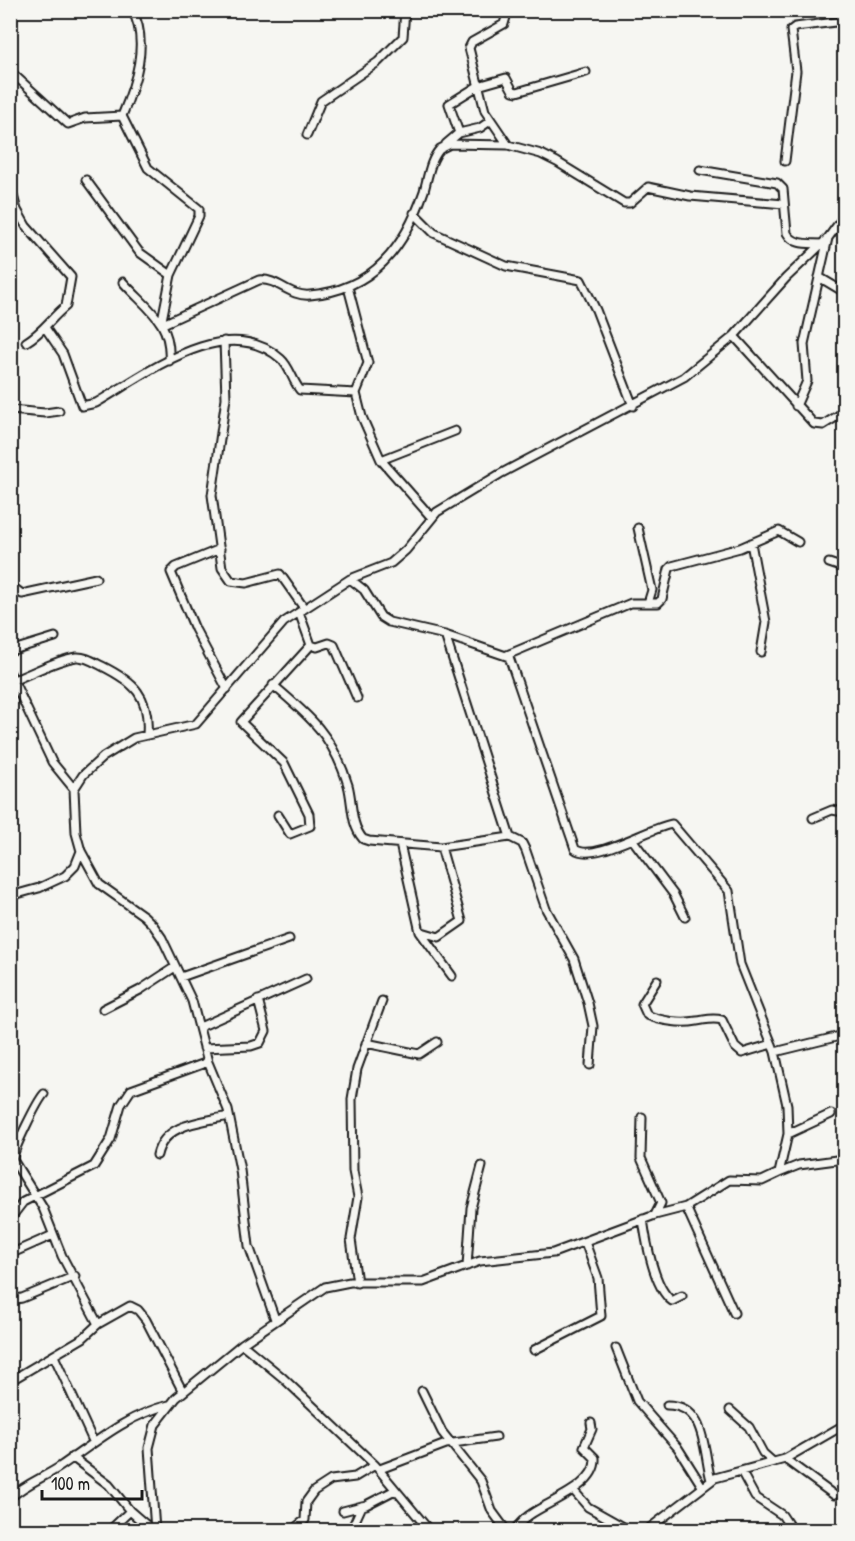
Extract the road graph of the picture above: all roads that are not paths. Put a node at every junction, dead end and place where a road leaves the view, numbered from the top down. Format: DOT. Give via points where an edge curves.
graph roads {
  1 [pos="132,10"];
  2 [pos="405,10"];
  3 [pos="502,10"];
  4 [pos="844,21"];
  5 [pos="10,70"];
  6 [pos="586,72"];
  7 [pos="478,86"];
  8 [pos="122,116"];
  9 [pos="490,121"];
  10 [pos="459,133"];
  11 [pos="306,135"];
  12 [pos="508,145"];
  13 [pos="444,146"];
  14 [pos="785,161"];
  15 [pos="700,170"];
  16 [pos="86,180"];
  17 [pos="10,185"];
  18 [pos="784,204"];
  19 [pos="414,213"];
  20 [pos="844,216"];
  21 [pos="825,241"];
  22 [pos="171,275"];
  23 [pos="819,277"];
  24 [pos="123,282"];
  25 [pos="348,287"];
  26 [pos="844,292"];
  27 [pos="162,322"];
  28 [pos="46,329"];
  29 [pos="734,336"];
  30 [pos="224,341"];
  31 [pos="26,342"];
  32 [pos="170,361"];
  33 [pos="356,393"];
  34 [pos="633,406"];
  35 [pos="796,406"];
  36 [pos="10,410"];
  37 [pos="59,411"];
  38 [pos="844,412"];
  39 [pos="455,431"];
  40 [pos="381,460"];
  41 [pos="432,518"];
  42 [pos="638,528"];
  43 [pos="798,542"];
  44 [pos="751,543"];
  45 [pos="220,549"];
  46 [pos="829,562"];
  47 [pos="844,568"];
  48 [pos="96,578"];
  49 [pos="350,579"];
  50 [pos="10,585"];
  51 [pos="648,603"];
  52 [pos="301,610"];
  53 [pos="445,635"];
  54 [pos="55,637"];
  55 [pos="311,645"];
  56 [pos="10,651"];
  57 [pos="761,652"];
  58 [pos="507,655"];
  59 [pos="10,673"];
  60 [pos="14,680"];
  61 [pos="273,686"];
  62 [pos="227,689"];
  63 [pos="357,698"];
  64 [pos="147,734"];
  65 [pos="74,789"];
  66 [pos="844,812"];
  67 [pos="278,815"];
  68 [pos="813,818"];
  69 [pos="510,837"];
  70 [pos="632,839"];
  71 [pos="400,844"];
  72 [pos="441,847"];
  73 [pos="81,851"];
  74 [pos="10,896"];
  75 [pos="685,917"];
  76 [pos="420,932"];
  77 [pos="289,939"];
  78 [pos="175,967"];
  79 [pos="452,976"];
  80 [pos="181,977"];
  81 [pos="306,978"];
  82 [pos="657,980"];
  83 [pos="258,1000"];
  84 [pos="382,1001"];
  85 [pos="103,1009"];
  86 [pos="200,1027"];
  87 [pos="844,1035"];
  88 [pos="437,1042"];
  89 [pos="366,1043"];
  90 [pos="772,1044"];
  91 [pos="204,1048"];
  92 [pos="775,1052"];
  93 [pos="208,1062"];
  94 [pos="590,1065"];
  95 [pos="44,1094"];
  96 [pos="831,1114"];
  97 [pos="229,1116"];
  98 [pos="642,1117"];
  99 [pos="788,1134"];
  100 [pos="157,1155"];
  101 [pos="844,1159"];
  102 [pos="10,1164"];
  103 [pos="482,1166"];
  104 [pos="18,1173"];
  105 [pos="779,1173"];
  106 [pos="34,1195"];
  107 [pos="686,1207"];
  108 [pos="655,1215"];
  109 [pos="10,1219"];
  110 [pos="643,1220"];
  111 [pos="53,1235"];
  112 [pos="585,1242"];
  113 [pos="10,1254"];
  114 [pos="467,1266"];
  115 [pos="75,1276"];
  116 [pos="357,1283"];
  117 [pos="682,1296"];
  118 [pos="10,1300"];
  119 [pos="734,1313"];
  120 [pos="275,1319"];
  121 [pos="98,1324"];
  122 [pos="242,1344"];
  123 [pos="616,1348"];
  124 [pos="534,1350"];
  125 [pos="54,1356"];
  126 [pos="10,1382"];
  127 [pos="422,1391"];
  128 [pos="183,1392"];
  129 [pos="169,1405"];
  130 [pos="667,1405"];
  131 [pos="730,1410"];
  132 [pos="591,1423"];
  133 [pos="844,1425"];
  134 [pos="496,1437"];
  135 [pos="93,1441"];
  136 [pos="451,1442"];
  137 [pos="72,1457"];
  138 [pos="786,1459"];
  139 [pos="772,1461"];
  140 [pos="378,1467"];
  141 [pos="741,1471"];
  142 [pos="711,1480"];
  143 [pos="702,1486"];
  144 [pos="395,1490"];
  145 [pos="574,1491"];
  146 [pos="834,1495"];
  147 [pos="10,1498"];
  148 [pos="362,1506"];
  149 [pos="130,1511"];
  150 [pos="343,1511"];
  151 [pos="110,1530"];
  152 [pos="154,1530"];
  153 [pos="292,1530"];
  154 [pos="351,1530"];
  155 [pos="429,1530"];
  156 [pos="506,1530"];
  157 [pos="514,1530"];
  158 [pos="629,1530"];
  159 [pos="647,1530"];
  160 [pos="792,1530"];
  1 -- 8 [label="street" via="142,30 141,46"];
  2 -- 11 [label="street" via="403,37 378,62 321,101"];
  3 -- 7 [label="street" via="504,24 472,42 469,48"];
  4 -- 14 [label="street" via="791,30 796,71"];
  5 -- 8 [label="street" via="68,124 86,118"];
  6 -- 7 [label="street" via="517,92 506,78"];
  7 -- 9 [label="street"];
  7 -- 10 [label="street" via="449,104"];
  8 -- 22 [label="street" via="148,168 199,209"];
  9 -- 10 [label="street"];
  9 -- 12 [label="street"];
  10 -- 13 [label="street"];
  12 -- 13 [label="street"];
  12 -- 18 [label="street" via="557,162 624,203 630,203 648,187 690,196"];
  13 -- 19 [label="street" via="436,153"];
  15 -- 18 [label="street" via="777,183 783,189"];
  16 -- 22 [label="street" via="139,252"];
  17 -- 28 [label="street" via="26,226 71,277 66,306 53,316"];
  18 -- 21 [label="street" via="790,239"];
  19 -- 25 [label="street" via="389,256 369,277"];
  19 -- 34 [label="street" via="434,233 506,266 581,279"];
  20 -- 21 [label="street"];
  21 -- 23 [label="street"];
  21 -- 29 [label="street"];
  22 -- 27 [label="street"];
  23 -- 26 [label="street"];
  23 -- 35 [label="street" via="804,344 807,381"];
  24 -- 27 [label="street"];
  25 -- 27 [label="street" via="297,295 272,281 259,280"];
  25 -- 33 [label="street" via="368,363"];
  27 -- 32 [label="street"];
  28 -- 31 [label="street"];
  28 -- 32 [label="street" via="63,354 82,406 96,403"];
  29 -- 34 [label="street" via="684,377"];
  29 -- 35 [label="street"];
  30 -- 32 [label="street" via="186,350"];
  30 -- 33 [label="street" via="246,342 279,357 300,390"];
  30 -- 45 [label="street" via="226,398 212,495"];
  33 -- 40 [label="street"];
  34 -- 41 [label="street" via="500,474"];
  35 -- 38 [label="street" via="819,426"];
  36 -- 37 [label="street"];
  39 -- 40 [label="street"];
  40 -- 41 [label="street"];
  41 -- 49 [label="street" via="391,563"];
  42 -- 51 [label="street" via="652,590"];
  43 -- 44 [label="street" via="779,531"];
  44 -- 51 [label="street" via="670,567 661,602"];
  44 -- 57 [label="street" via="766,622"];
  45 -- 52 [label="street" via="225,576 231,581 246,583 280,574"];
  45 -- 62 [label="street" via="171,572"];
  46 -- 47 [label="street"];
  48 -- 50 [label="street" via="22,594"];
  49 -- 52 [label="street"];
  49 -- 53 [label="street" via="364,590 381,617"];
  51 -- 58 [label="street" via="622,607"];
  52 -- 55 [label="street"];
  52 -- 62 [label="street" via="284,622"];
  53 -- 58 [label="street"];
  53 -- 69 [label="street"];
  54 -- 56 [label="street"];
  55 -- 61 [label="street"];
  55 -- 63 [label="street" via="334,645"];
  58 -- 70 [label="street" via="575,849 583,853"];
  59 -- 60 [label="street"];
  60 -- 64 [label="street" via="70,658 86,658 119,675 138,691 149,716"];
  60 -- 65 [label="street" via="52,762"];
  61 -- 67 [label="street" via="241,722 285,763 309,813 310,826 290,834"];
  61 -- 71 [label="street" via="326,735 348,785 359,835 369,842"];
  62 -- 64 [label="street" via="206,715 190,727"];
  64 -- 65 [label="street" via="103,757"];
  65 -- 73 [label="street"];
  66 -- 68 [label="street" via="832,810"];
  69 -- 72 [label="street"];
  69 -- 94 [label="street" via="522,843 546,909 574,959 593,1026"];
  70 -- 75 [label="street" via="674,895"];
  70 -- 90 [label="street" via="672,824 727,887 740,964"];
  71 -- 72 [label="street"];
  71 -- 76 [label="street"];
  72 -- 76 [label="street" via="462,921 439,937"];
  73 -- 74 [label="street" via="75,866 65,876"];
  73 -- 78 [label="street" via="99,884 153,925"];
  76 -- 79 [label="street"];
  77 -- 80 [label="street"];
  78 -- 80 [label="street"];
  78 -- 85 [label="street"];
  80 -- 86 [label="street"];
  81 -- 83 [label="street"];
  82 -- 90 [label="street" via="642,1004 647,1015 686,1022 722,1020 742,1053"];
  83 -- 86 [label="street"];
  83 -- 91 [label="street" via="266,1031 260,1043"];
  84 -- 89 [label="street"];
  86 -- 91 [label="street"];
  87 -- 92 [label="street"];
  88 -- 89 [label="street" via="419,1054"];
  89 -- 116 [label="street" via="352,1099 353,1177 358,1197 351,1239"];
  90 -- 92 [label="street"];
  91 -- 93 [label="street"];
  92 -- 99 [label="street" via="787,1105"];
  93 -- 97 [label="street"];
  93 -- 106 [label="street" via="131,1090 121,1105 111,1139 94,1166"];
  95 -- 104 [label="street" via="34,1106 14,1151"];
  96 -- 99 [label="street"];
  97 -- 100 [label="street" via="172,1130"];
  97 -- 120 [label="street" via="249,1246"];
  98 -- 108 [label="street" via="641,1158 661,1203"];
  99 -- 105 [label="street"];
  101 -- 105 [label="street" via="805,1163"];
  102 -- 104 [label="street"];
  103 -- 114 [label="street" via="471,1208"];
  104 -- 106 [label="street"];
  105 -- 107 [label="street" via="762,1181 729,1180"];
  106 -- 109 [label="street" via="20,1204"];
  106 -- 111 [label="street"];
  107 -- 108 [label="street"];
  107 -- 119 [label="street"];
  108 -- 110 [label="street"];
  110 -- 112 [label="street"];
  110 -- 117 [label="street" via="649,1258 666,1294 672,1301"];
  111 -- 113 [label="street"];
  111 -- 115 [label="street"];
  112 -- 114 [label="street" via="540,1256 480,1261"];
  112 -- 124 [label="street" via="598,1278 602,1316"];
  114 -- 116 [label="street" via="423,1282"];
  115 -- 118 [label="street"];
  115 -- 121 [label="street"];
  116 -- 120 [label="street" via="325,1287"];
  120 -- 122 [label="street"];
  121 -- 125 [label="street"];
  121 -- 128 [label="street" via="127,1306 138,1310"];
  122 -- 128 [label="street"];
  122 -- 140 [label="street"];
  123 -- 143 [label="street" via="637,1401 678,1448"];
  125 -- 126 [label="street"];
  125 -- 135 [label="street"];
  127 -- 136 [label="street" via="439,1428"];
  128 -- 129 [label="street"];
  129 -- 135 [label="street" via="134,1418"];
  129 -- 152 [label="street" via="150,1437"];
  130 -- 142 [label="street" via="681,1406 696,1419 703,1433"];
  131 -- 139 [label="street" via="749,1427"];
  132 -- 145 [label="street" via="584,1447 596,1461"];
  133 -- 138 [label="street"];
  134 -- 136 [label="street"];
  135 -- 137 [label="street"];
  136 -- 140 [label="street"];
  136 -- 156 [label="street" via="481,1481 492,1511"];
  137 -- 147 [label="street"];
  137 -- 149 [label="street" via="106,1482"];
  138 -- 139 [label="street"];
  138 -- 146 [label="street"];
  139 -- 141 [label="street"];
  140 -- 144 [label="street"];
  140 -- 153 [label="street" via="355,1477 331,1480 314,1491 306,1502 305,1520"];
  141 -- 142 [label="street"];
  141 -- 160 [label="street" via="755,1497 782,1515"];
  142 -- 143 [label="street"];
  143 -- 159 [label="street"];
  144 -- 148 [label="street"];
  144 -- 155 [label="street"];
  145 -- 157 [label="street" via="530,1514"];
  145 -- 158 [label="street" via="588,1507"];
  148 -- 150 [label="street"];
  148 -- 154 [label="street"];
  149 -- 151 [label="street"];
  149 -- 152 [label="street"];
}
